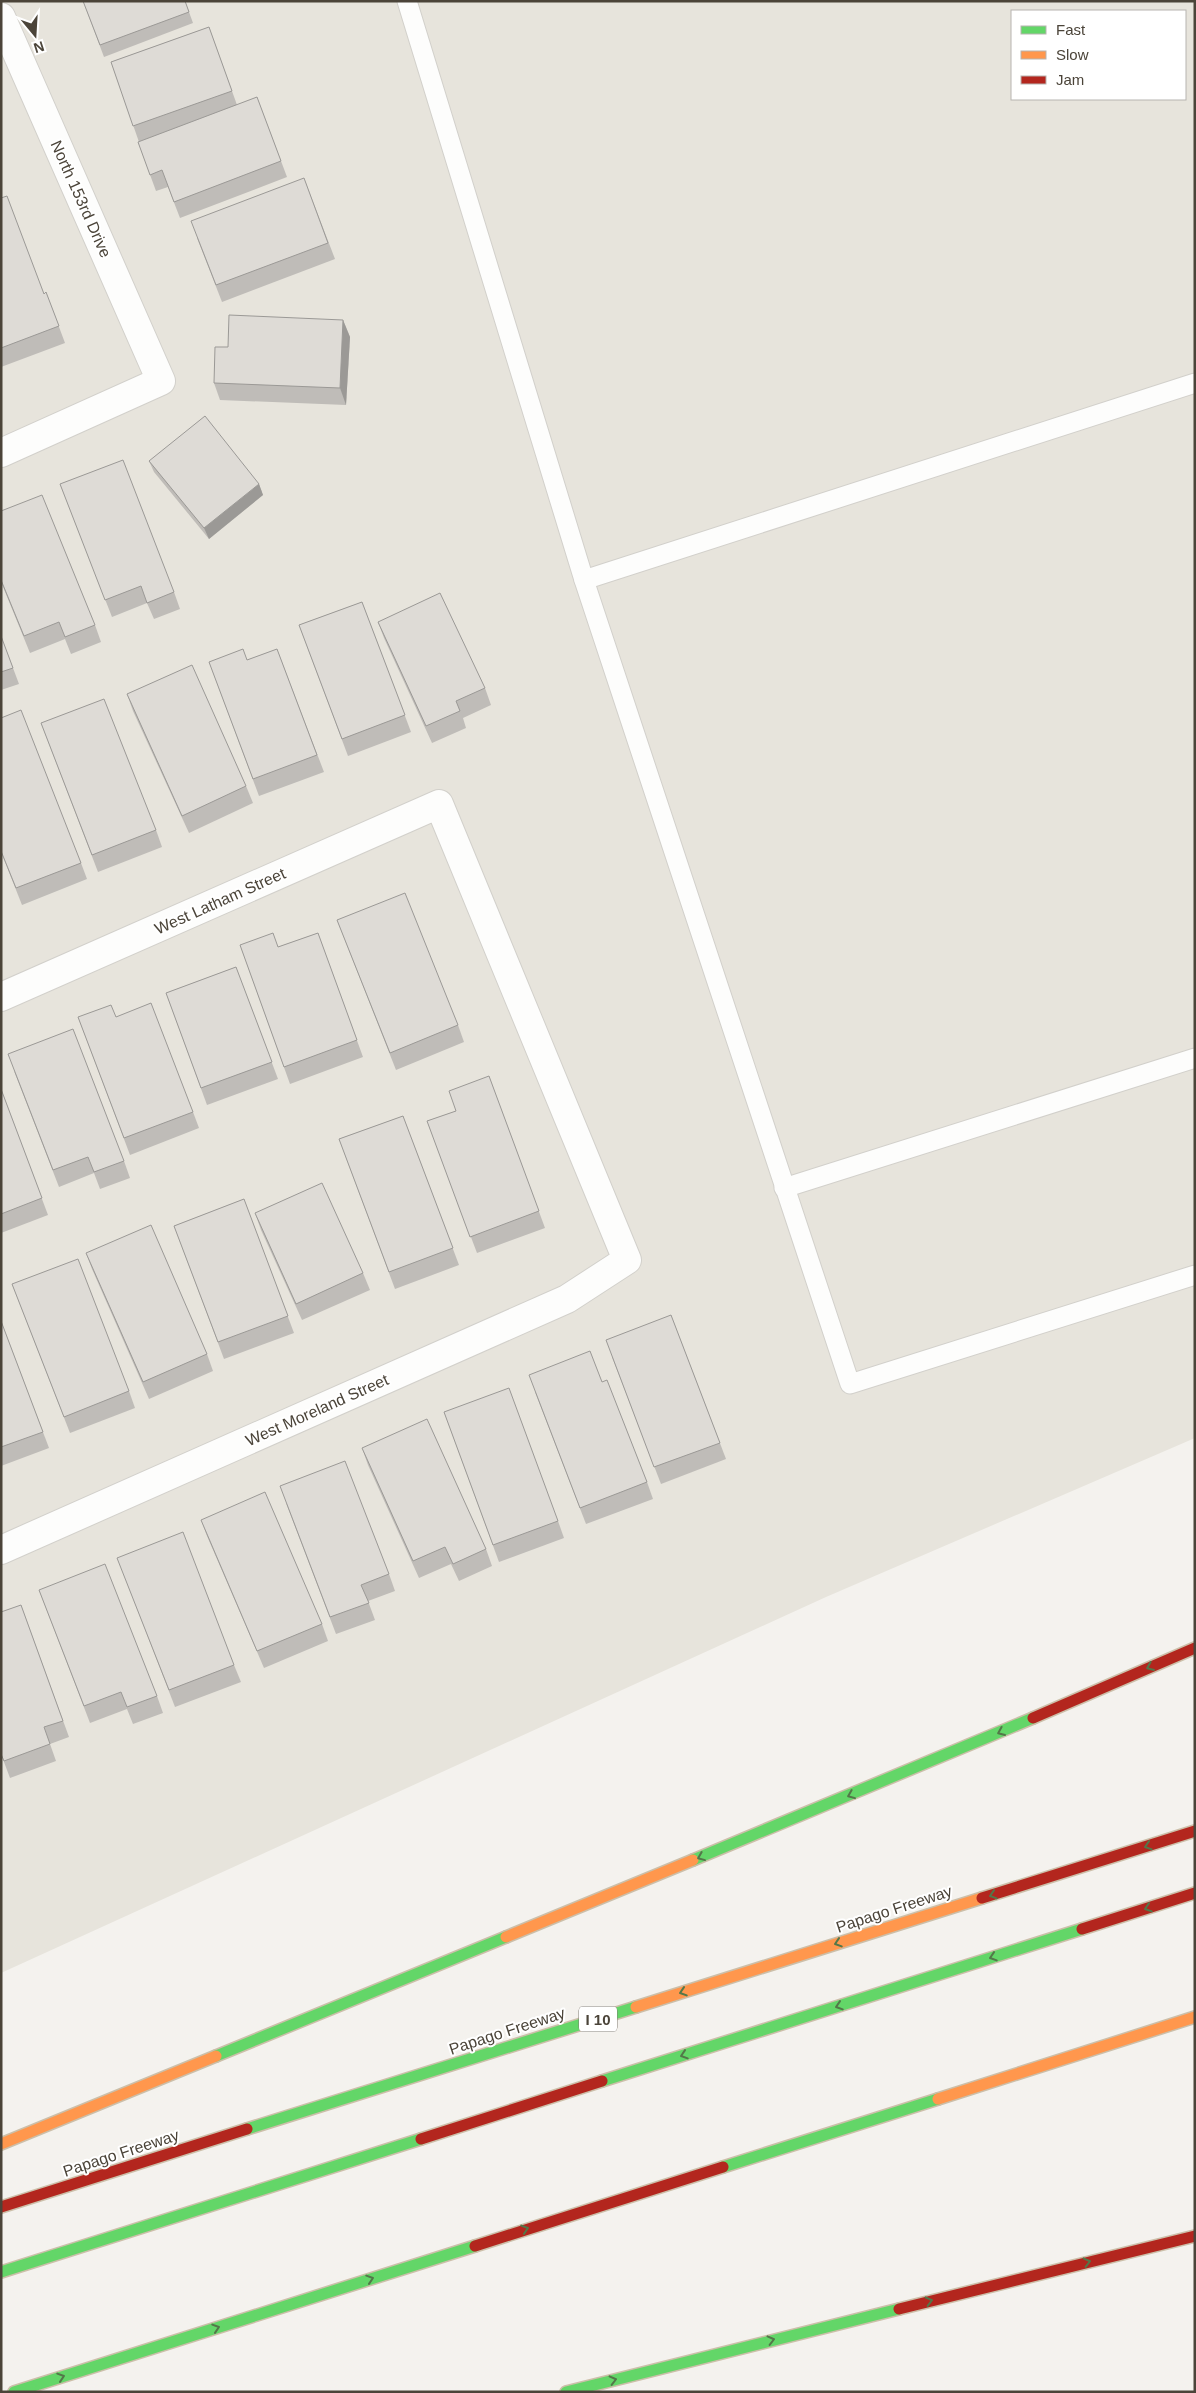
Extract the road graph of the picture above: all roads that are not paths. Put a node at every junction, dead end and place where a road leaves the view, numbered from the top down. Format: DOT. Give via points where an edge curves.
graph roads {
  1 [pos="407,1"];
  2 [pos="1,17"];
  3 [pos="1195,384"];
  4 [pos="1,453"];
  5 [pos="584,580"];
  6 [pos="1,997"];
  7 [pos="1195,1058"];
  8 [pos="784,1188"];
  9 [pos="627,1260"];
  10 [pos="1195,1275"];
  11 [pos="1,1550"];
  12 [pos="1195,1648"];
  13 [pos="1195,1831"];
  14 [pos="1195,1893"];
  15 [pos="1195,2017"];
  16 [pos="1,2144"];
  17 [pos="1,2208"];
  18 [pos="1195,2236"];
  19 [pos="1,2272"];
  20 [pos="14,2392"];
  21 [pos="566,2392"];
  1 -- 5 [label="lane"];
  2 -- 4 [label="street, North 153rd Drive" via="161,381"];
  3 -- 5 [label="lane"];
  5 -- 8 [label="lane"];
  6 -- 9 [label="street, West Latham Street" via="439,804"];
  7 -- 8 [label="lane"];
  8 -- 10 [label="lane" via="850,1384"];
  9 -- 11 [label="street, West Moreland Street" via="567,1299"];
  12 -- 16 [label="highway, one-way" via="864,1790"];
  13 -- 17 [label="highway, Papago Freeway / I 10, one-way"];
  14 -- 19 [label="highway, one-way"];
  20 -- 15 [label="highway, one-way"];
  21 -- 18 [label="highway, one-way"];
}
